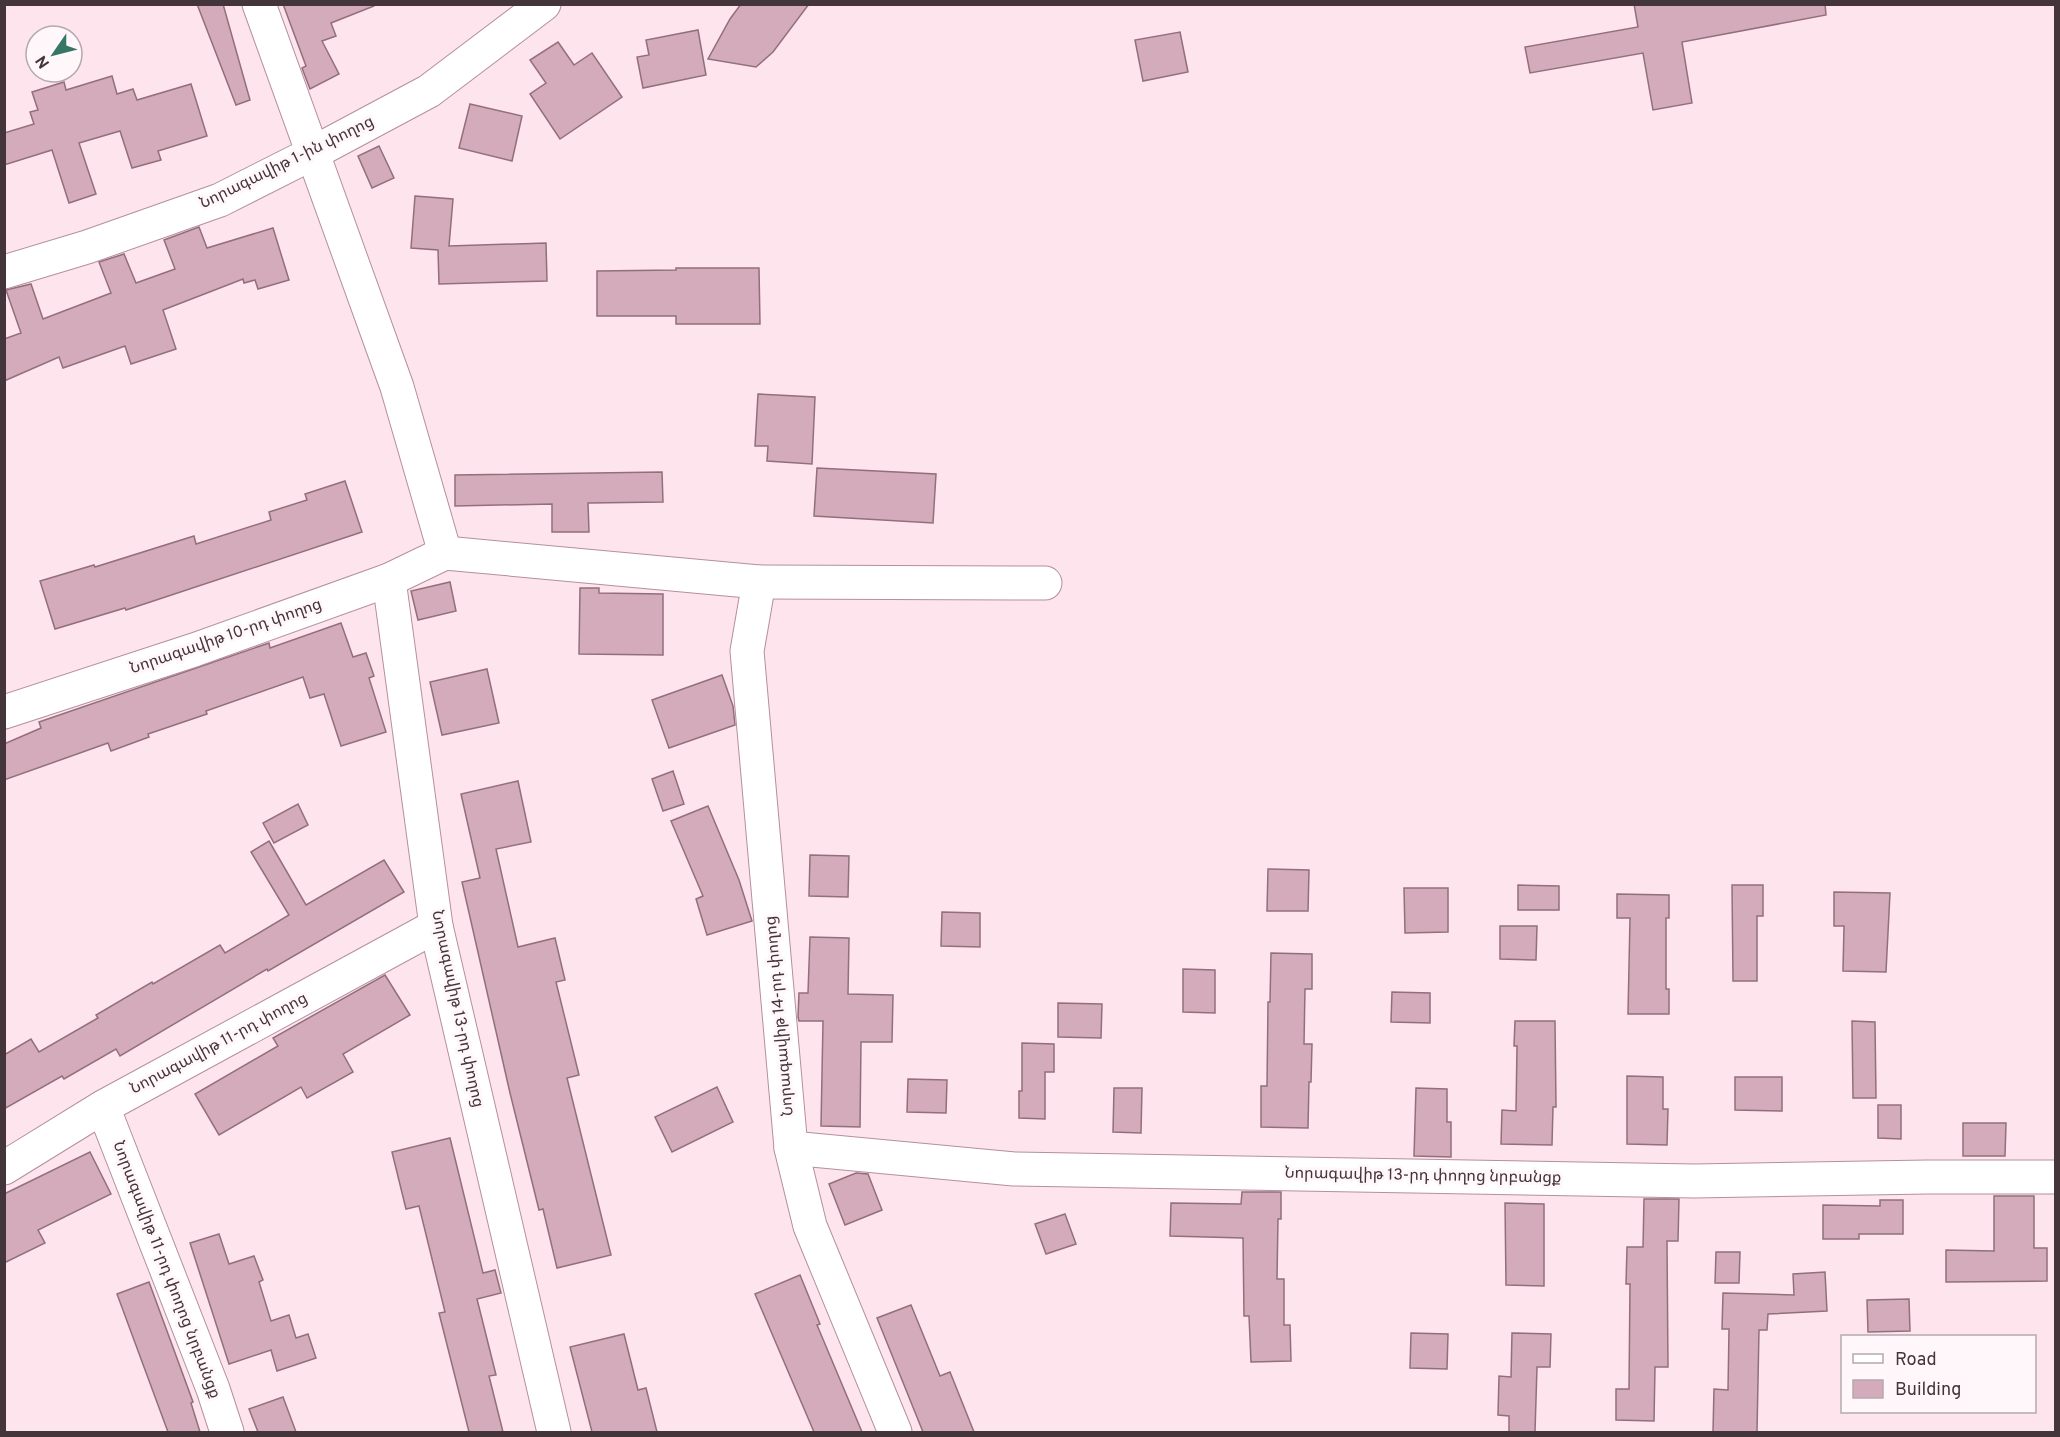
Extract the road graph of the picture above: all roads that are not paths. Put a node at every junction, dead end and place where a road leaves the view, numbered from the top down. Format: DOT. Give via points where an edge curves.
graph roads {
  1 [pos="259,4"];
  2 [pos="544,4"];
  3 [pos="313,153"];
  4 [pos="4,272"];
  5 [pos="445,553"];
  6 [pos="389,579"];
  7 [pos="759,582"];
  8 [pos="1045,583"];
  9 [pos="4,712"];
  10 [pos="436,926"];
  11 [pos="103,1107"];
  12 [pos="791,1148"];
  13 [pos="4,1168"];
  14 [pos="2055,1177"];
  15 [pos="227,1432"];
  16 [pos="554,1432"];
  17 [pos="895,1432"];
  1 -- 3 [label="street"];
  2 -- 3 [label="street, Նորագավիթ 1-ին փողոց" via="429,91"];
  3 -- 4 [label="street, Նորագավիթ 1-ին փողոց" via="220,200"];
  3 -- 5 [label="street" via="397,387"];
  5 -- 6 [label="street, Նորագավիթ 10-րդ փողոց"];
  5 -- 7 [label="street"];
  6 -- 9 [label="street, Նորագավիթ 10-րդ փողոց" via="194,650"];
  6 -- 10 [label="street, Նորագավիթ 13-րդ փողոց"];
  7 -- 8 [label="street"];
  7 -- 12 [label="street, Նորագավիթ 14-րդ փողոց" via="747,651"];
  10 -- 11 [label="street, Նորագավիթ 11-րդ փողոց"];
  10 -- 16 [label="street, Նորագավիթ 13-րդ փողոց"];
  11 -- 13 [label="street, Նորագավիթ 11-րդ փողոց"];
  11 -- 15 [label="street, Նորագավիթ 11-րդ փողոց նրբանցք"];
  12 -- 14 [label="street, Նորագավիթ 13-րդ փողոց նրբանցք" via="1026,1169 1694,1181"];
  12 -- 17 [label="street, Նորագավիթ 14-րդ փողոց" via="810,1226"];
}
